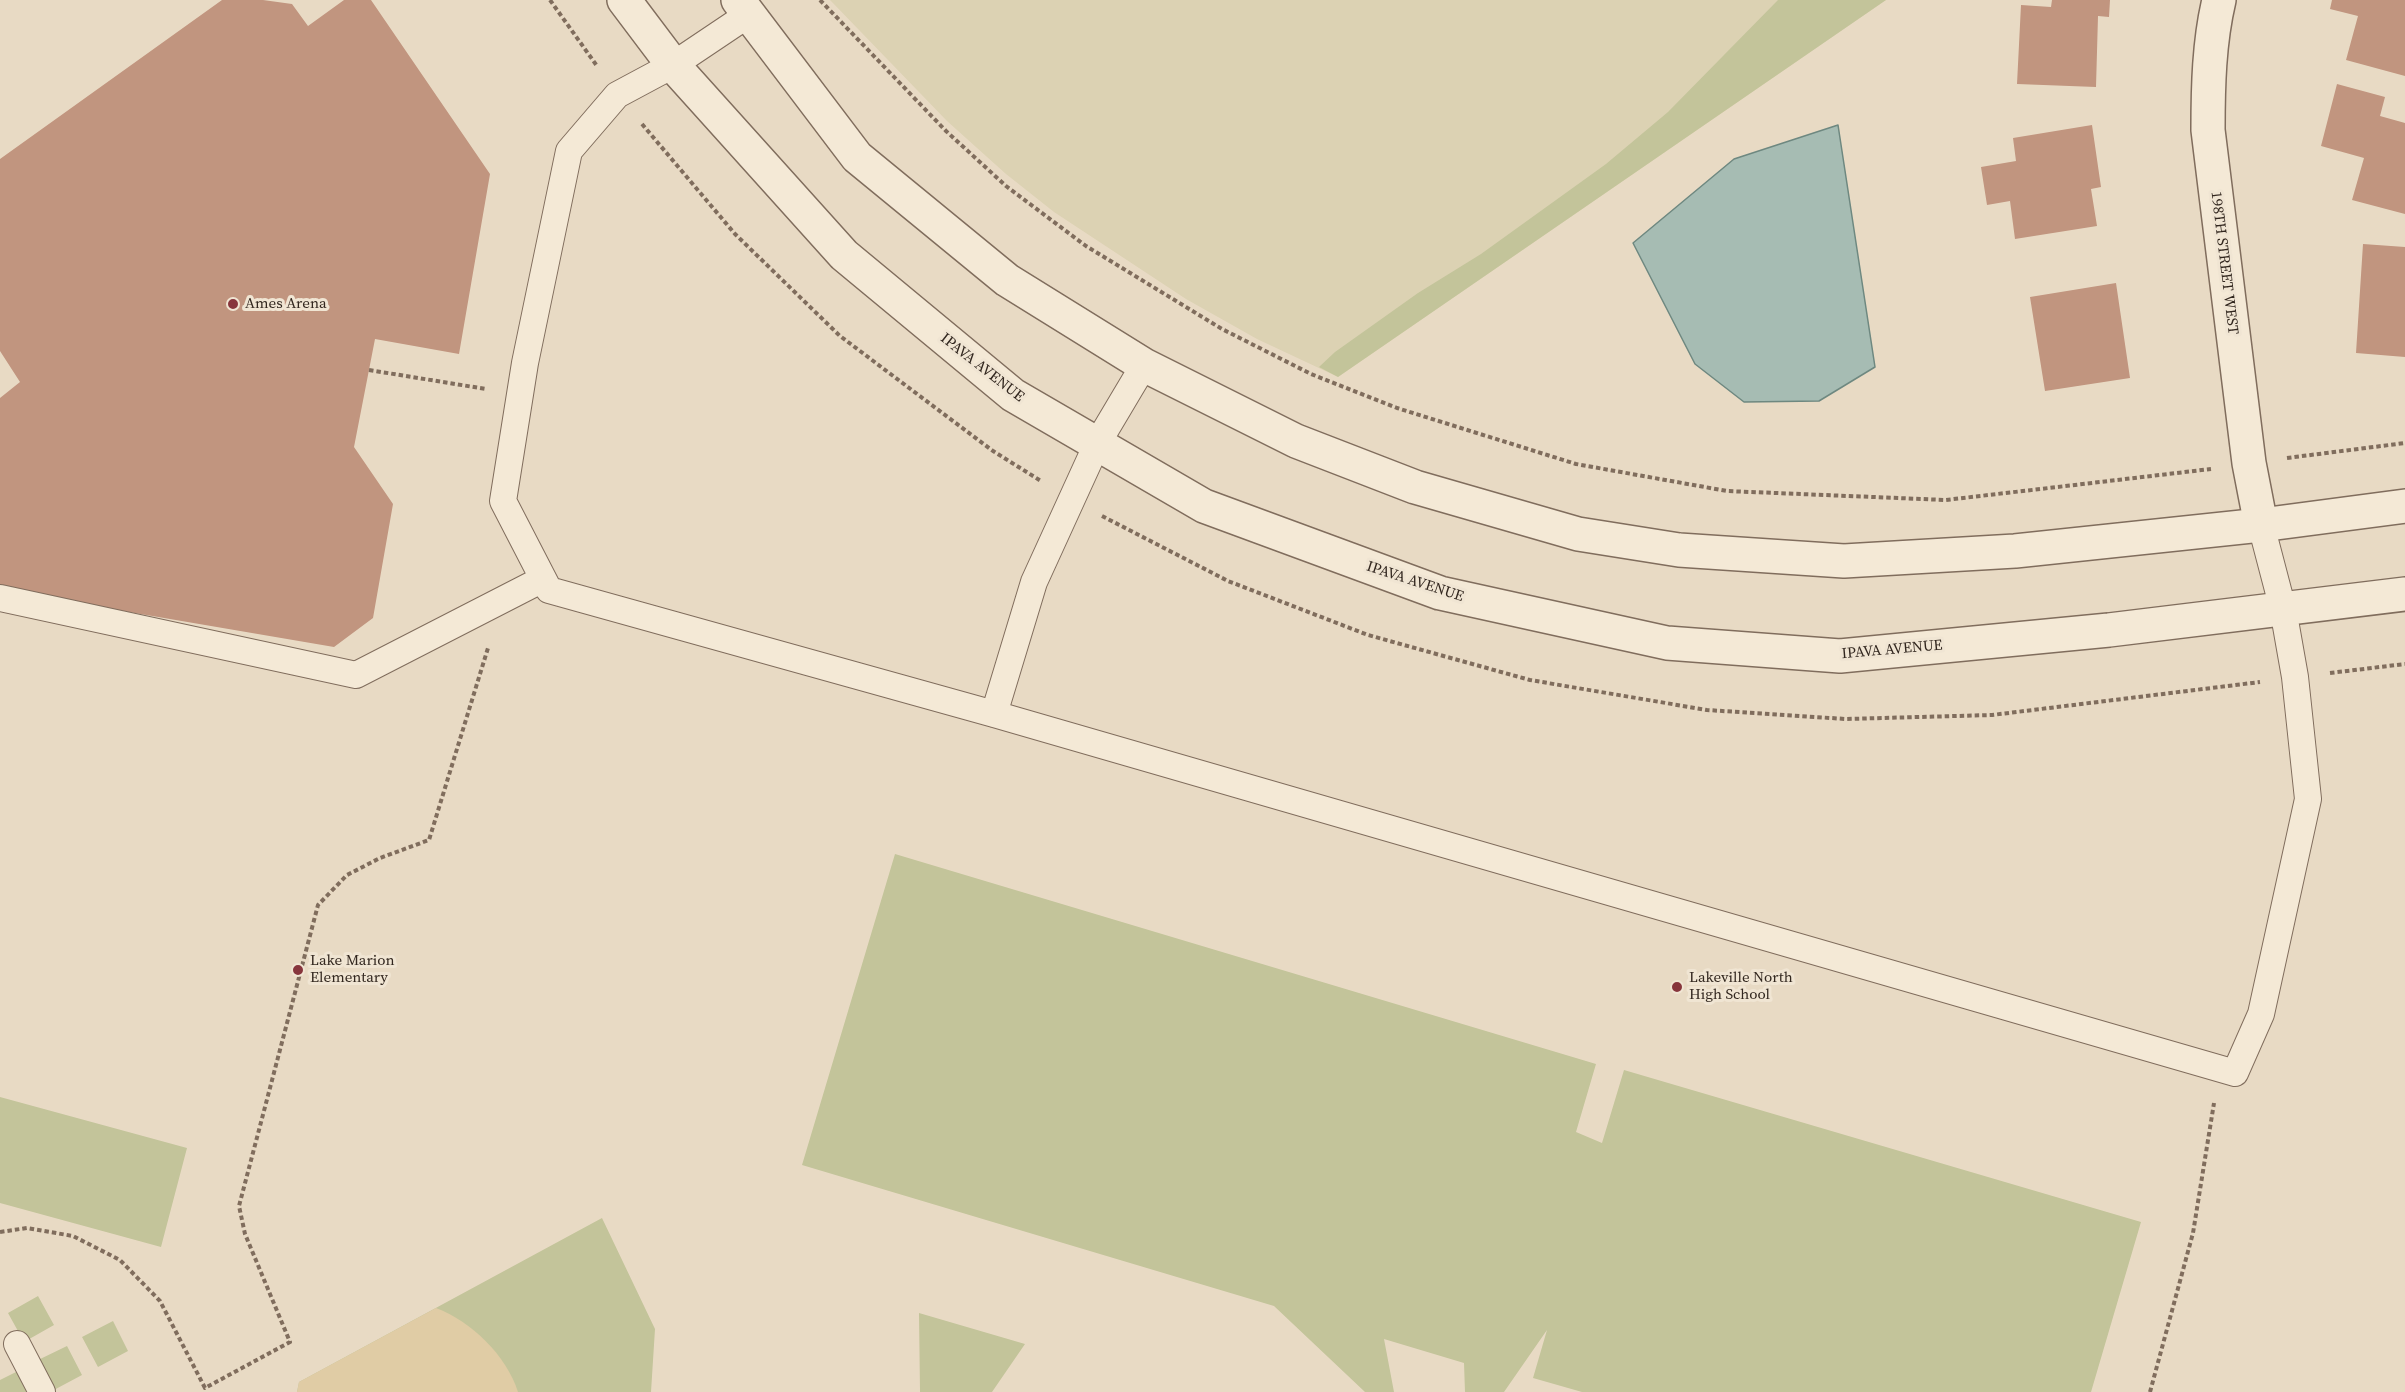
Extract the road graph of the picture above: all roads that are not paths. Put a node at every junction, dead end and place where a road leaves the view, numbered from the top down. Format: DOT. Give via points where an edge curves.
graph roads {
  1 [pos="624,0"];
  2 [pos="2219,0"];
  3 [pos="743,7"];
  4 [pos="673,65"];
  5 [pos="1144,365"];
  6 [pos="1097,444"];
  7 [pos="2405,506"];
  8 [pos="2261,525"];
  9 [pos="543,579"];
  10 [pos="2405,594"];
  11 [pos="0,598"];
  12 [pos="2283,609"];
  13 [pos="994,714"];
  14 [pos="17,1344"];
  15 [pos="42,1392"];
  1 -- 4 [label="street, IPAVA AVENUE"];
  2 -- 8 [label="street, 198TH STREET WEST" via="2211,58 2208,130 2249,463"];
  3 -- 4 [label="lane"];
  3 -- 5 [label="street" via="857,157 1006,280"];
  4 -- 6 [label="street, IPAVA AVENUE" via="844,255 1012,395"];
  4 -- 9 [label="lane" via="617,95 569,151 520,394 503,501"];
  5 -- 6 [label="lane"];
  5 -- 8 [label="street" via="1296,441 1415,487 1578,534 1679,550 1849,561 2015,551"];
  6 -- 12 [label="street, IPAVA AVENUE" via="1204,506 1440,593 1667,643 1840,656"];
  6 -- 13 [label="lane" via="1034,582"];
  7 -- 8 [label="street"];
  8 -- 12 [label="lane"];
  9 -- 11 [label="lane" via="356,675"];
  9 -- 13 [label="lane" via="549,590"];
  10 -- 12 [label="street, IPAVA AVENUE"];
  12 -- 13 [label="lane" via="2295,677 2308,799 2261,1014 2235,1073"];
  14 -- 15 [label="lane"];
}
